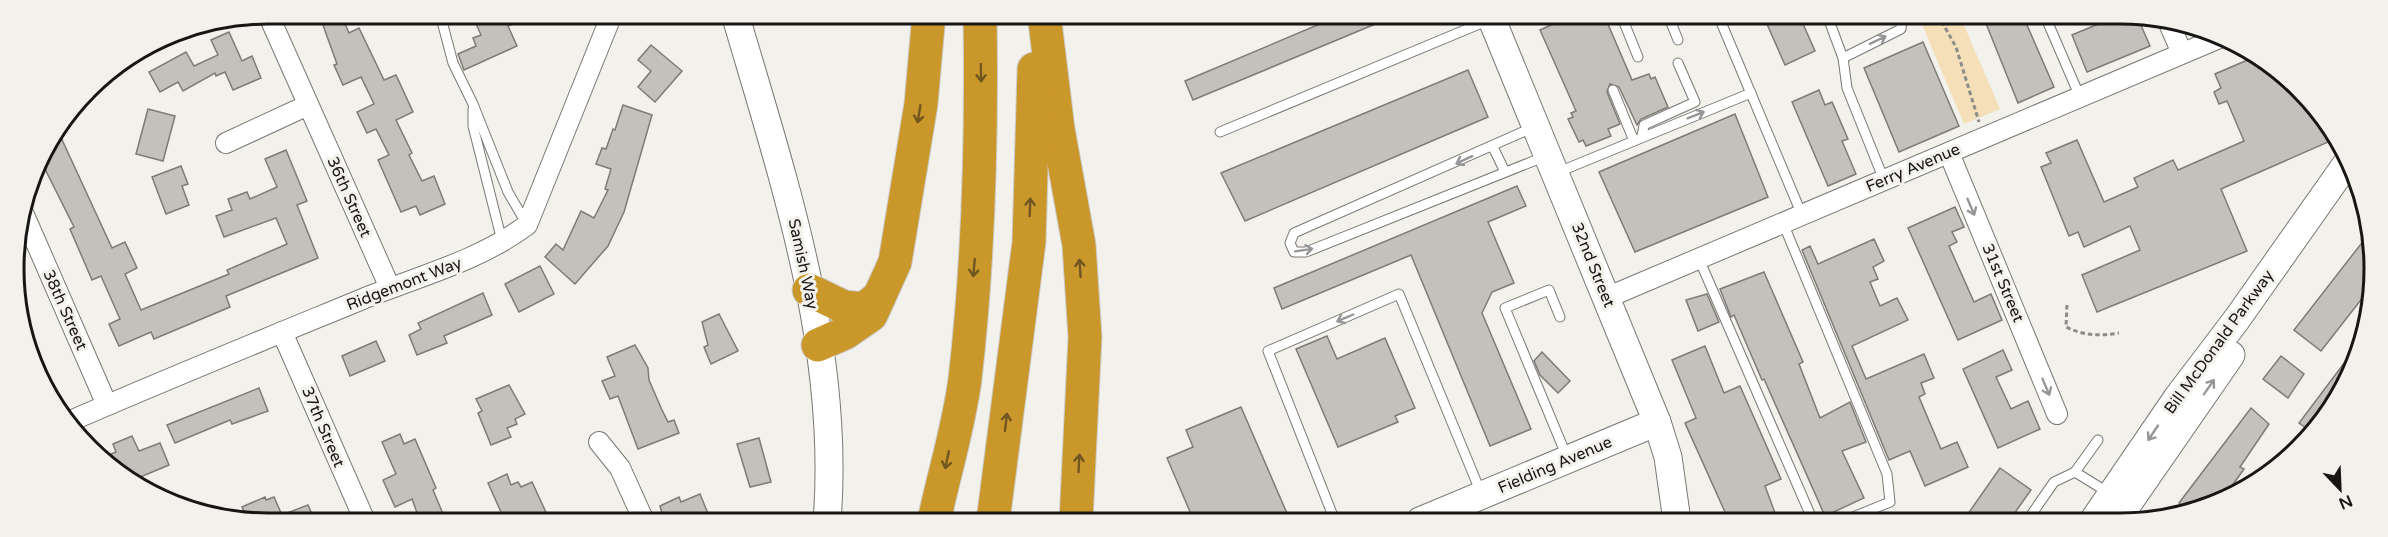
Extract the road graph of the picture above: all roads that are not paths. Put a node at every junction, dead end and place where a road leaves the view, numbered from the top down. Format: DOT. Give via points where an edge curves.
graph roads {
  1 [pos="272,24"];
  2 [pos="443,24"];
  3 [pos="608,24"];
  4 [pos="738,24"];
  5 [pos="928,24"];
  6 [pos="980,24"];
  7 [pos="1033,24"];
  8 [pos="1045,24"];
  9 [pos="1476,24"];
  10 [pos="1498,24"];
  11 [pos="1625,24"];
  12 [pos="1672,24"];
  13 [pos="1722,24"];
  14 [pos="1830,24"];
  15 [pos="1901,24"];
  16 [pos="2048,24"];
  17 [pos="2172,30"];
  18 [pos="1678,39"];
  19 [pos="2210,42"];
  20 [pos="2182,53"];
  21 [pos="1638,57"];
  22 [pos="1843,58"];
  23 [pos="1678,63"];
  24 [pos="1613,90"];
  25 [pos="1751,93"];
  26 [pos="2080,97"];
  27 [pos="473,104"];
  28 [pos="308,105"];
  29 [pos="1536,126"];
  30 [pos="1220,132"];
  31 [pos="1638,139"];
  32 [pos="226,143"];
  33 [pos="1493,147"];
  34 [pos="1948,153"];
  35 [pos="1551,165"];
  36 [pos="2342,168"];
  37 [pos="1505,172"];
  38 [pos="1884,180"];
  39 [pos="2349,186"];
  40 [pos="1802,215"];
  41 [pos="1783,223"];
  42 [pos="28,225"];
  43 [pos="527,225"];
  44 [pos="502,244"];
  45 [pos="1699,258"];
  46 [pos="390,288"];
  47 [pos="810,290"];
  48 [pos="879,297"];
  49 [pos="1606,298"];
  50 [pos="1560,317"];
  51 [pos="282,332"];
  52 [pos="818,345"];
  53 [pos="107,405"];
  54 [pos="2057,414"];
  55 [pos="76,419"];
  56 [pos="1657,422"];
  57 [pos="2098,440"];
  58 [pos="599,442"];
  59 [pos="1568,459"];
  60 [pos="2074,472"];
  61 [pos="1482,495"];
  62 [pos="2111,495"];
  63 [pos="361,513"];
  64 [pos="641,513"];
  65 [pos="828,513"];
  66 [pos="936,513"];
  67 [pos="994,513"];
  68 [pos="1076,513"];
  69 [pos="1332,513"];
  70 [pos="1439,513"];
  71 [pos="1676,513"];
  72 [pos="1811,513"];
  73 [pos="1863,513"];
  74 [pos="2033,513"];
  75 [pos="2099,513"];
  76 [pos="2121,513"];
  1 -- 28 [label="street, 36th Street"];
  2 -- 27 [label="lane" via="453,63"];
  3 -- 43 [label="street"];
  4 -- 47 [label="main road, Samish Way" via="782,171"];
  5 -- 48 [label="highway, one-way" via="921,104 895,262"];
  6 -- 66 [label="highway, one-way" via="982,111 977,234 964,381"];
  67 -- 7 [label="highway, one-way" via="1029,242"];
  68 -- 8 [label="highway, one-way" via="1085,337 1079,245 1058,129"];
  9 -- 30 [label="lane"];
  10 -- 29 [label="main road, 32nd Street"];
  11 -- 21 [label="lane"];
  12 -- 18 [label="lane"];
  13 -- 25 [label="lane"];
  14 -- 22 [label="lane"];
  22 -- 15 [label="lane, one-way" via="1901,29"];
  16 -- 26 [label="lane"];
  17 -- 20 [label="street"];
  19 -- 20 [label="street, Ferry Avenue"];
  20 -- 26 [label="street, Ferry Avenue"];
  22 -- 38 [label="lane" via="1847,88"];
  23 -- 31 [label="lane" via="1695,102 1644,125"];
  24 -- 31 [label="lane"];
  31 -- 25 [label="lane, one-way"];
  25 -- 40 [label="lane"];
  26 -- 34 [label="street, Ferry Avenue"];
  27 -- 43 [label="lane" via="508,192"];
  27 -- 44 [label="lane" via="473,126"];
  28 -- 32 [label="street"];
  28 -- 46 [label="street, 36th Street"];
  29 -- 33 [label="lane"];
  29 -- 35 [label="main road, 32nd Street"];
  31 -- 35 [label="lane"];
  33 -- 37 [label="lane"];
  33 -- 37 [label="lane, one-way" via="1294,233 1290,243 1294,252 1306,252"];
  34 -- 38 [label="street, Ferry Avenue"];
  34 -- 54 [label="street, 31st Street, one-way"];
  35 -- 37 [label="lane"];
  35 -- 49 [label="main road, 32nd Street"];
  36 -- 62 [label="main road, Bill McDonald Parkway, one-way"];
  38 -- 40 [label="street, Ferry Avenue"];
  76 -- 39 [label="main road, Bill McDonald Parkway, one-way"];
  40 -- 41 [label="street, Ferry Avenue"];
  41 -- 45 [label="street, Ferry Avenue"];
  41 -- 73 [label="lane" via="1887,474 1890,502"];
  42 -- 53 [label="street, 38th Street"];
  43 -- 44 [label="street, Ridgemont Way"];
  44 -- 46 [label="street, Ridgemont Way"];
  45 -- 49 [label="street, Ferry Avenue"];
  45 -- 72 [label="lane"];
  46 -- 51 [label="street, Ridgemont Way"];
  47 -- 48 [label="highway" via="844,307 864,309"];
  47 -- 52 [label="main road, Samish Way"];
  48 -- 52 [label="highway" via="871,315"];
  49 -- 56 [label="main road, 32nd Street"];
  50 -- 59 [label="lane" via="1549,290 1505,308"];
  51 -- 53 [label="street, Ridgemont Way"];
  51 -- 63 [label="street, 37th Street"];
  52 -- 65 [label="main road, Samish Way" via="829,422"];
  53 -- 55 [label="street, Ridgemont Way"];
  56 -- 59 [label="main road, Fielding Avenue"];
  56 -- 71 [label="main road, 32nd Street" via="1668,457"];
  57 -- 60 [label="lane"];
  58 -- 64 [label="street" via="621,468"];
  59 -- 61 [label="main road, Fielding Avenue"];
  60 -- 62 [label="lane"];
  60 -- 74 [label="lane" via="2054,482"];
  61 -- 69 [label="lane, one-way" via="1399,294 1268,351"];
  61 -- 70 [label="main road, Fielding Avenue"];
  62 -- 75 [label="main road, Bill McDonald Parkway"];
}
